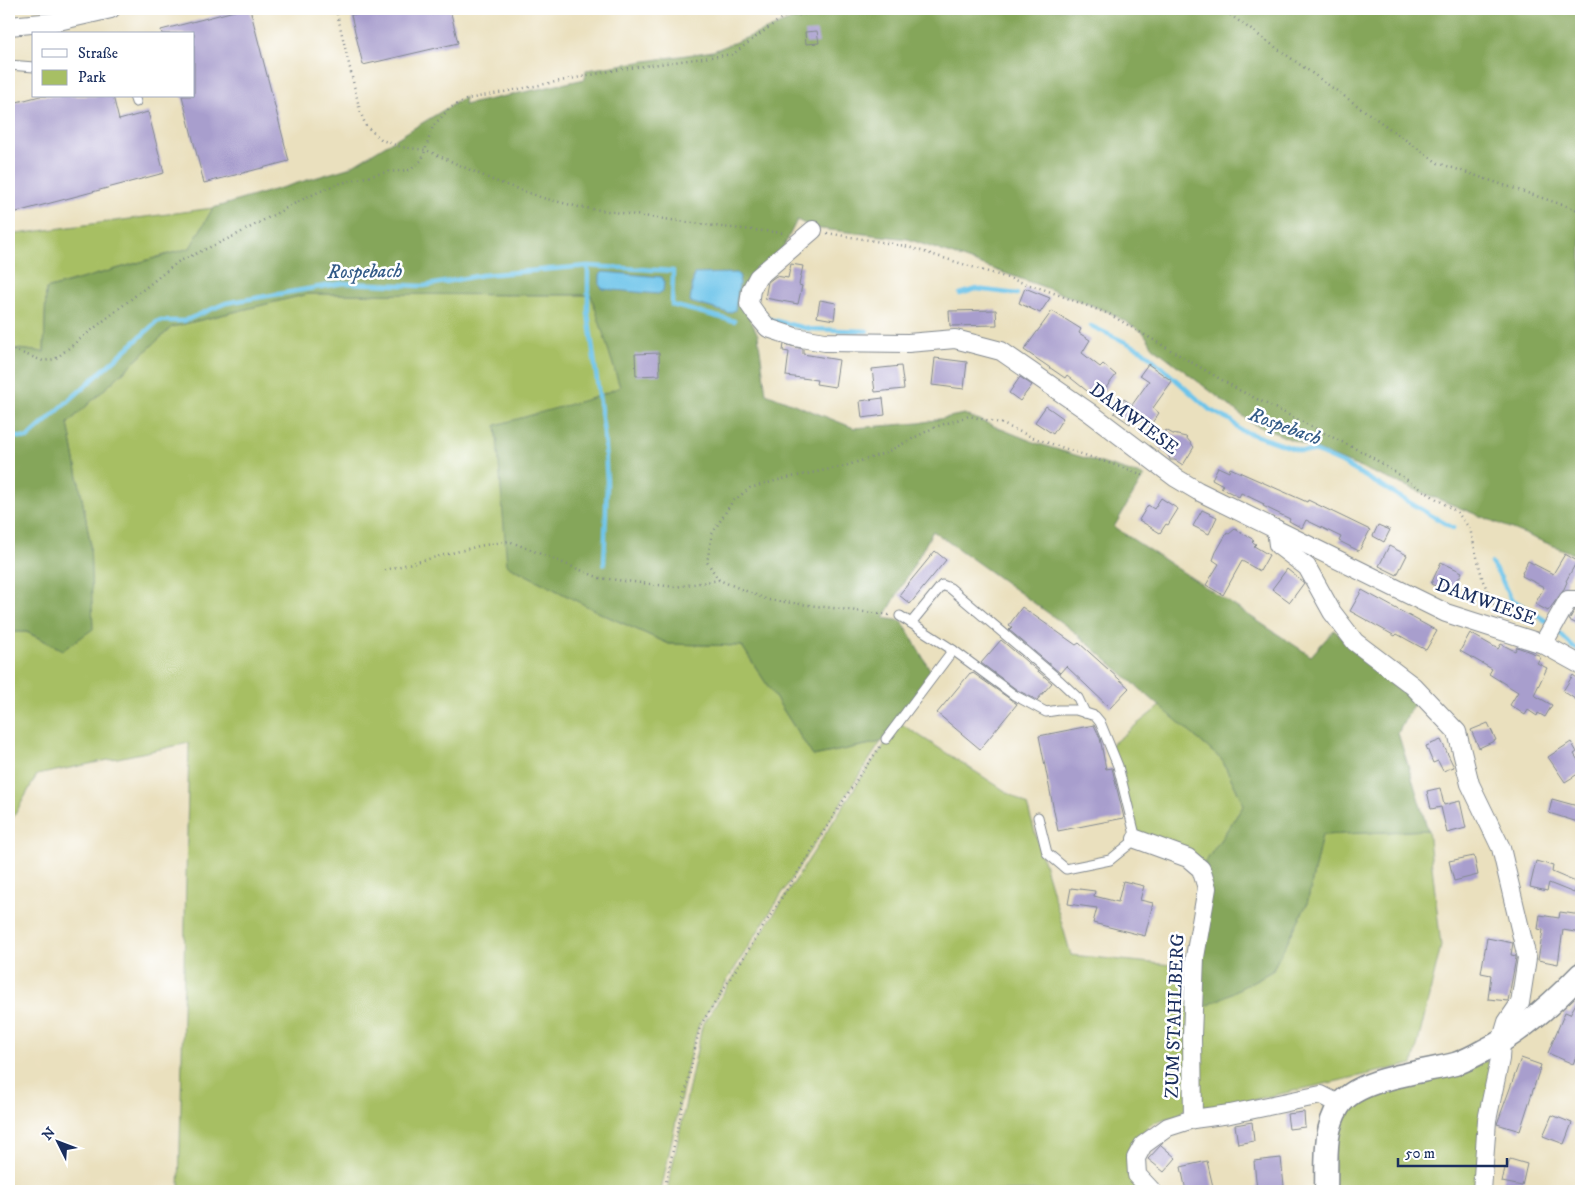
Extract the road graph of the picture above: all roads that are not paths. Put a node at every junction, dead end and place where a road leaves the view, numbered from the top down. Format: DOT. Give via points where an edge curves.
graph roads {
  1 [pos="105,10"];
  2 [pos="9,26"];
  3 [pos="9,65"];
  4 [pos="32,67"];
  5 [pos="814,230"];
  6 [pos="1276,529"];
  7 [pos="1581,600"];
  8 [pos="900,616"];
  9 [pos="911,624"];
  10 [pos="1543,644"];
  11 [pos="953,650"];
  12 [pos="1581,665"];
  13 [pos="1085,713"];
  14 [pos="886,739"];
  15 [pos="1038,818"];
  16 [pos="1136,839"];
  17 [pos="1581,974"];
  18 [pos="1501,1042"];
  19 [pos="1340,1104"];
  20 [pos="1193,1118"];
  21 [pos="1152,1191"];
  22 [pos="1326,1191"];
  23 [pos="1482,1191"];
  1 -- 2 [label="street" via="54,22"];
  3 -- 4 [label="lane"];
  5 -- 6 [label="street, DAMWIESE" via="758,276 751,290 749,304 768,328 825,342 955,339 1001,351 1090,412 1176,478"];
  6 -- 10 [label="street, DAMWIESE" via="1446,613"];
  6 -- 18 [label="street" via="1278,545 1307,567 1332,612 1355,642 1414,686 1457,732 1470,784 1501,848 1527,958 1520,1003 1507,1022"];
  7 -- 10 [label="street" via="1568,600"];
  8 -- 9 [label="lane"];
  9 -- 11 [label="lane"];
  9 -- 13 [label="lane" via="942,585 950,588 1060,681 1078,698"];
  10 -- 12 [label="street, DAMWIESE"];
  11 -- 13 [label="lane" via="1014,695 1046,712 1076,710"];
  11 -- 14 [label="lane"];
  13 -- 16 [label="lane" via="1095,716 1108,739"];
  15 -- 16 [label="lane" via="1047,853 1066,868 1110,860"];
  16 -- 20 [label="street, ZUM STAHLBERG" via="1188,858 1201,869 1207,888 1195,957"];
  17 -- 18 [label="street" via="1539,1013"];
  18 -- 19 [label="street" via="1456,1063 1356,1090"];
  18 -- 23 [label="street" via="1487,1120"];
  19 -- 20 [label="street" via="1320,1095 1230,1114"];
  19 -- 22 [label="street" via="1328,1135"];
  20 -- 21 [label="street" via="1168,1128 1143,1145 1136,1158 1137,1175"];
}
